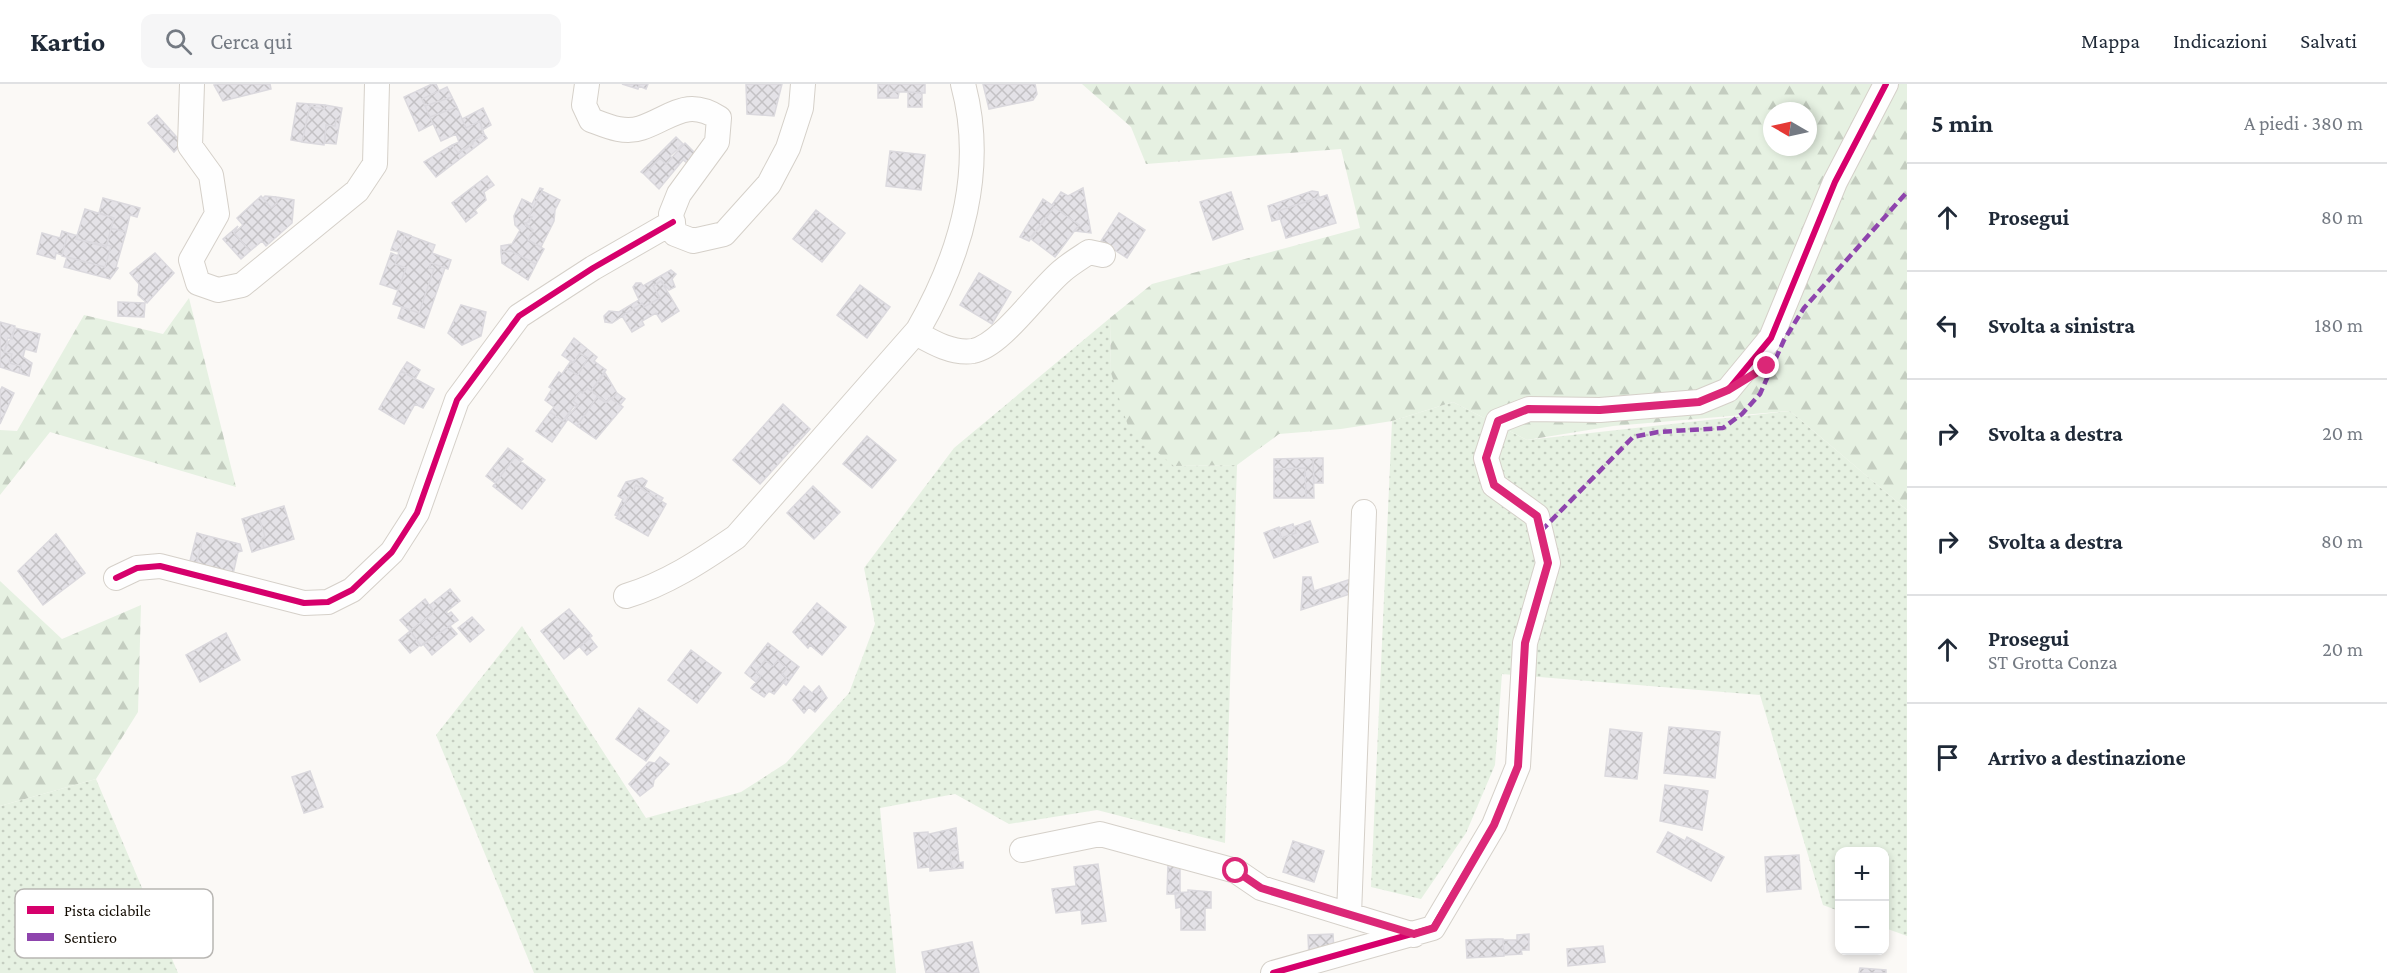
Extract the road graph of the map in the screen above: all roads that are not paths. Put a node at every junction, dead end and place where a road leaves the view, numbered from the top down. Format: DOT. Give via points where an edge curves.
graph roads {
  1 [pos="192,84"];
  2 [pos="377,84"];
  3 [pos="587,84"];
  4 [pos="803,84"];
  5 [pos="963,84"];
  6 [pos="1886,84"];
  7 [pos="673,222"];
  8 [pos="1103,255"];
  9 [pos="916,333"];
  10 [pos="1364,512"];
  11 [pos="116,578"];
  12 [pos="626,596"];
  13 [pos="1022,849"];
  14 [pos="1349,915"];
  15 [pos="1414,934"];
  16 [pos="1273,973"];
  1 -- 2 [label="street" via="190,146 211,175 217,214 191,260 198,283 218,290 242,285 357,191 375,164"];
  3 -- 7 [label="street" via="584,105 591,120 617,130 640,129 686,108 708,111 719,118 717,142 679,194 671,214"];
  4 -- 7 [label="street" via="801,108 788,148 769,184 724,234 693,242 675,234"];
  5 -- 9 [label="street" via="971,113 972,181 953,258 939,294"];
  6 -- 15 [label="street" via="1835,182 1771,338 1728,390 1699,402 1600,410 1528,409 1498,421 1486,458 1494,485 1537,516 1548,563 1525,643 1518,766 1494,825 1434,928"];
  7 -- 11 [label="street" via="519,316 457,400 417,513 392,552 352,590 328,602 304,603 160,566 137,568"];
  8 -- 9 [label="street" via="1089,252 1063,269 998,339 973,351 943,348"];
  9 -- 12 [label="street" via="736,537 647,590"];
  10 -- 14 [label="street"];
  13 -- 14 [label="street" via="1100,834 1236,871 1261,888"];
  14 -- 15 [label="street"];
  15 -- 16 [label="street"];
}
